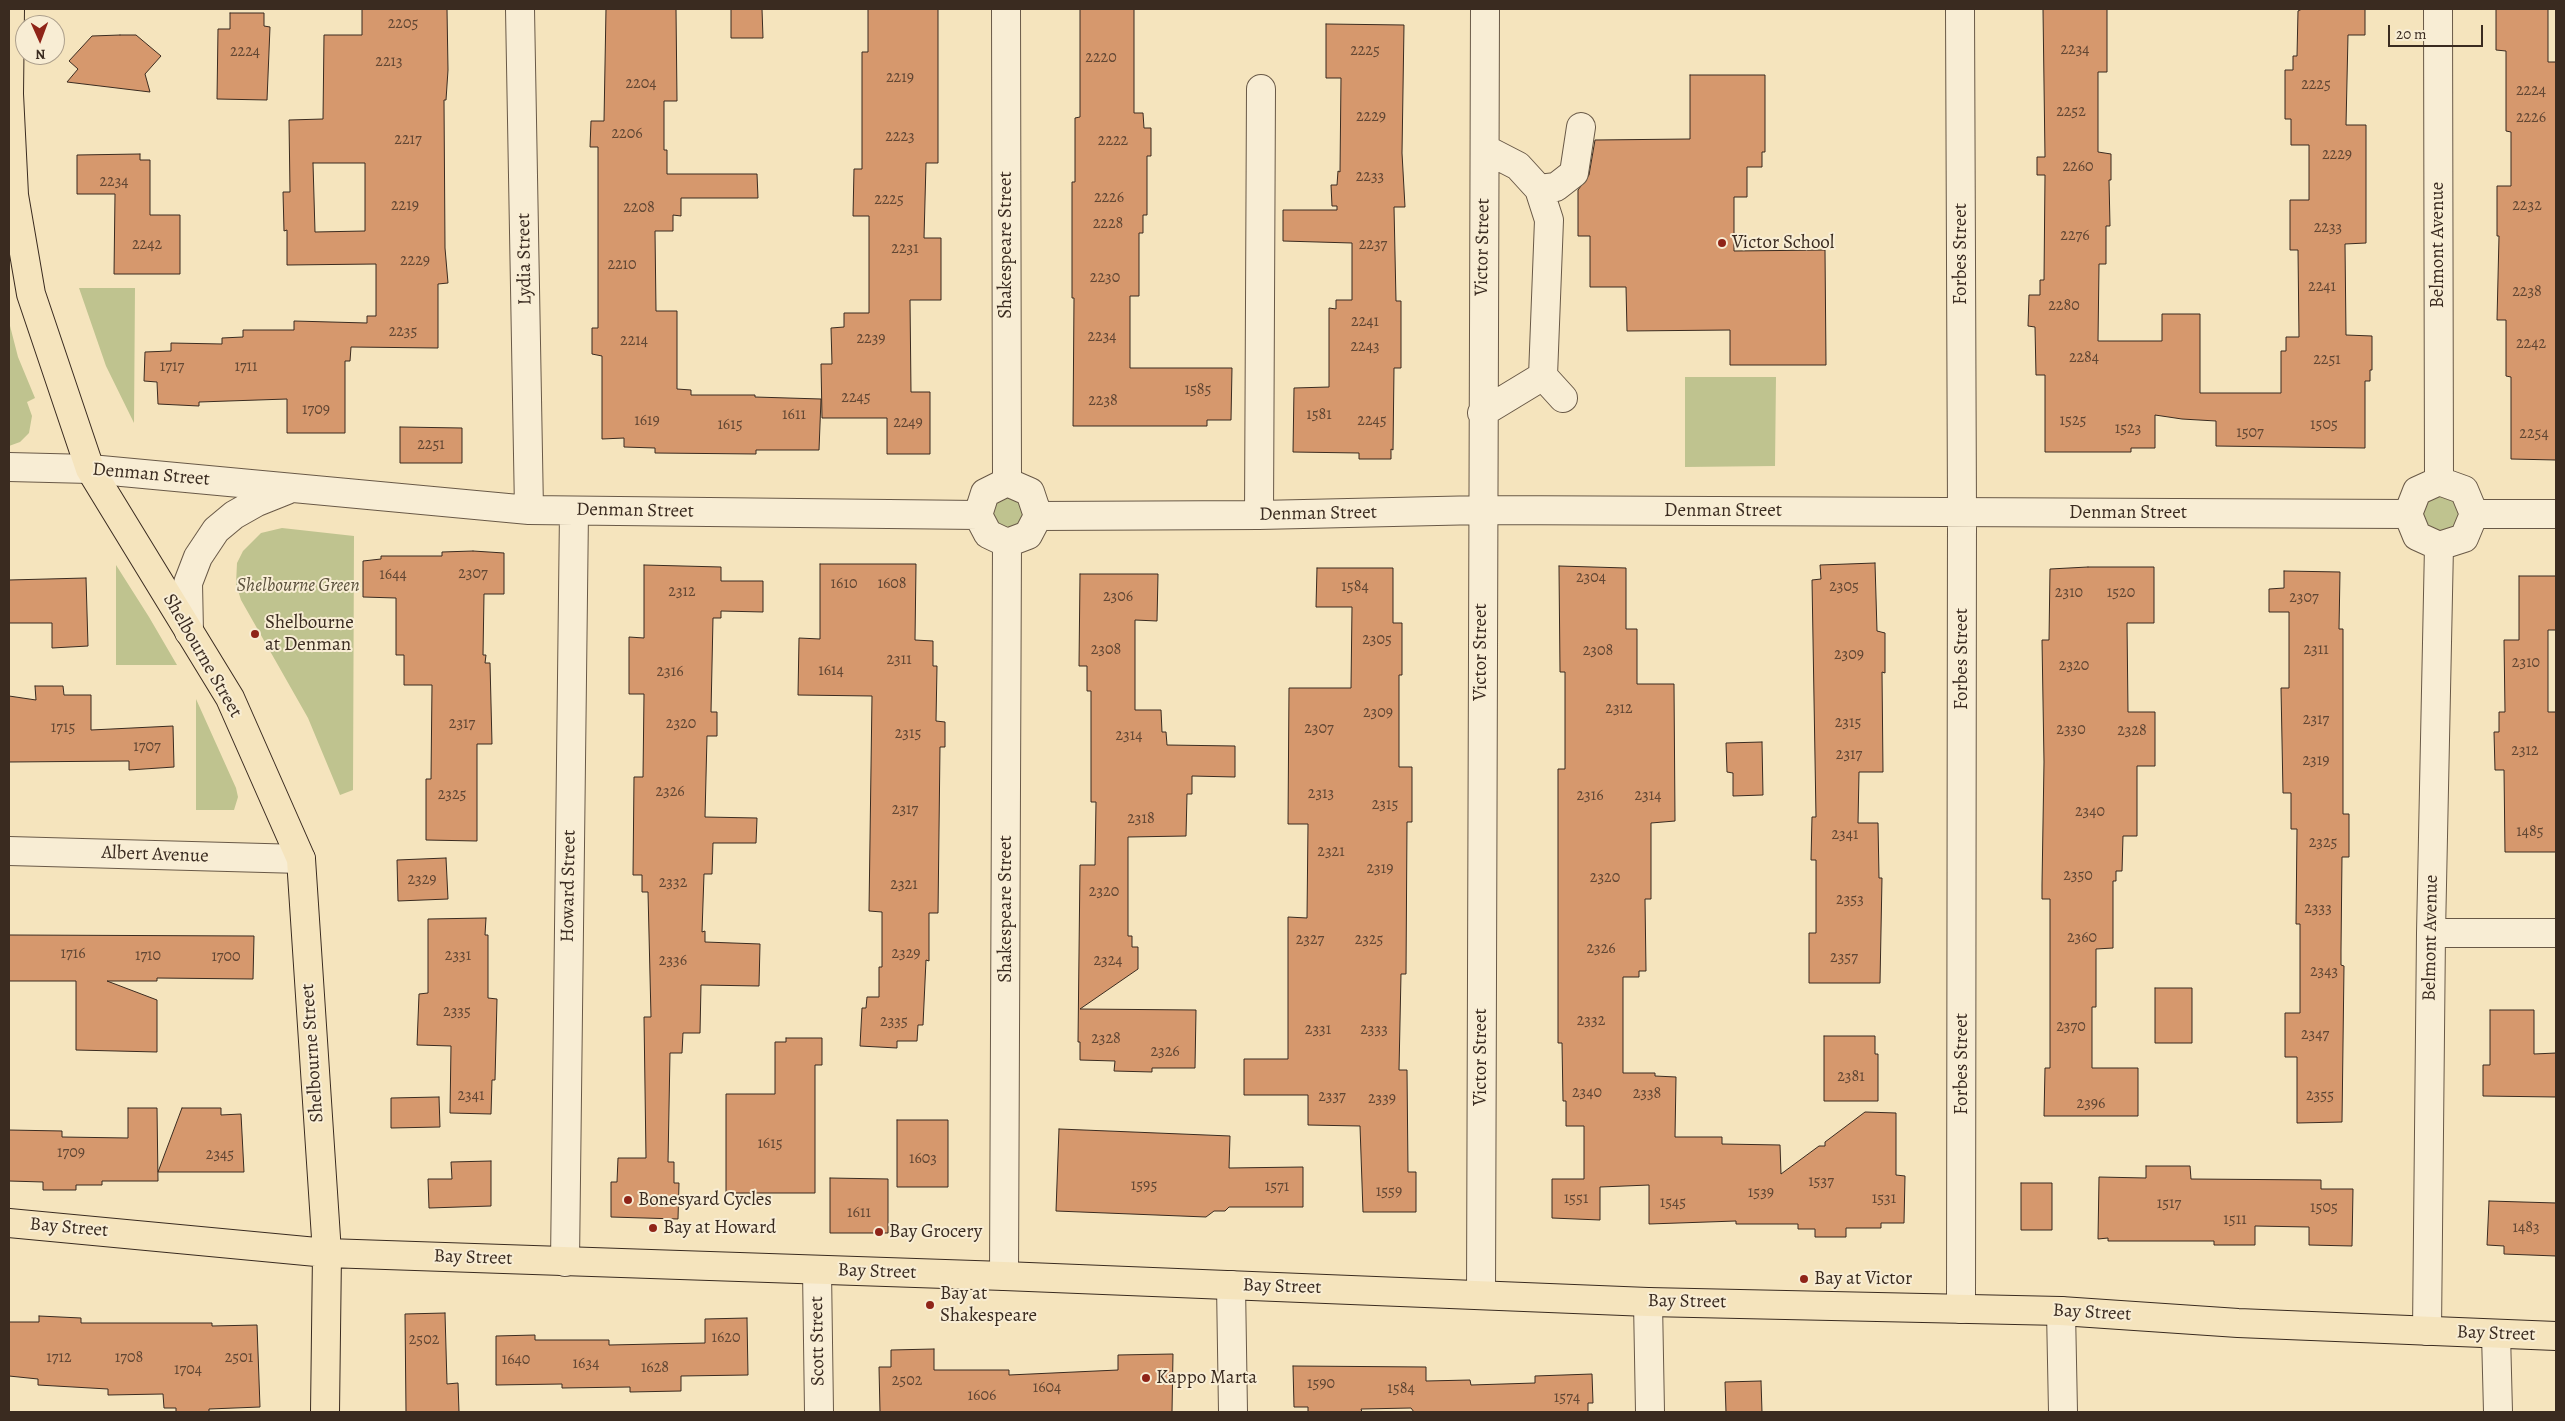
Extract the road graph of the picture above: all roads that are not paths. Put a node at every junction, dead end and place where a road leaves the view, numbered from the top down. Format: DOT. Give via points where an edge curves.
graph roads {
  1 [pos="10,9"];
  2 [pos="520,9"];
  3 [pos="1006,9"];
  4 [pos="1485,9"];
  5 [pos="1960,9"];
  6 [pos="2438,9"];
  7 [pos="1261,89"];
  8 [pos="9,94"];
  9 [pos="1581,128"];
  10 [pos="1484,149"];
  11 [pos="1540,189"];
  12 [pos="1543,376"];
  13 [pos="1563,398"];
  14 [pos="1482,413"];
  15 [pos="9,467"];
  16 [pos="90,469"];
  17 [pos="2439,481"];
  18 [pos="1007,482"];
  19 [pos="292,488"];
  20 [pos="529,510"];
  21 [pos="1482,510"];
  22 [pos="574,511"];
  23 [pos="1962,512"];
  24 [pos="2408,514"];
  25 [pos="2474,514"];
  26 [pos="2556,514"];
  27 [pos="978,515"];
  28 [pos="1259,515"];
  29 [pos="1038,516"];
  30 [pos="1007,543"];
  31 [pos="2439,546"];
  32 [pos="189,632"];
  33 [pos="9,851"];
  34 [pos="300,859"];
  35 [pos="2430,933"];
  36 [pos="2556,933"];
  37 [pos="9,1223"];
  38 [pos="327,1253"];
  39 [pos="564,1262"];
  40 [pos="817,1270"];
  41 [pos="1004,1276"];
  42 [pos="1231,1285"];
  43 [pos="1481,1295"];
  44 [pos="1648,1302"];
  45 [pos="1961,1309"];
  46 [pos="2061,1311"];
  47 [pos="2428,1331"];
  48 [pos="2496,1334"];
  49 [pos="2556,1336"];
  50 [pos="325,1412"];
  51 [pos="819,1412"];
  52 [pos="1233,1412"];
  53 [pos="1650,1412"];
  54 [pos="2063,1412"];
  55 [pos="2498,1412"];
  1 -- 8 [label="main road, Shelbourne Street"];
  2 -- 20 [label="street, Lydia Street"];
  3 -- 18 [label="street, Shakespeare Street"];
  4 -- 10 [label="street, Victor Street"];
  5 -- 23 [label="street, Forbes Street"];
  6 -- 17 [label="street, Belmont Avenue"];
  7 -- 28 [label="street"];
  8 -- 16 [label="main road, Shelbourne Street" via="14,195 31,294"];
  9 -- 11 [label="street" via="1574,173 1556,187"];
  10 -- 11 [label="street" via="1518,166"];
  10 -- 14 [label="street, Victor Street"];
  11 -- 12 [label="street" via="1549,220"];
  12 -- 13 [label="street"];
  12 -- 14 [label="street"];
  14 -- 21 [label="street, Victor Street"];
  15 -- 16 [label="street, Denman Street"];
  16 -- 19 [label="street, Denman Street"];
  16 -- 32 [label="main road, Shelbourne Street"];
  17 -- 24 [label="street" via="2417,491"];
  17 -- 25 [label="street" via="2464,490"];
  18 -- 27 [label="street" via="985,493"];
  18 -- 29 [label="street" via="1030,492"];
  19 -- 20 [label="street, Denman Street"];
  19 -- 32 [label="street, Denman Street" via="257,502 216,530 198,557 188,584"];
  20 -- 22 [label="street, Denman Street"];
  21 -- 23 [label="street, Denman Street"];
  21 -- 28 [label="street, Denman Street"];
  21 -- 43 [label="street, Victor Street"];
  22 -- 27 [label="street, Denman Street"];
  22 -- 39 [label="street, Howard Street"];
  23 -- 24 [label="street, Denman Street"];
  23 -- 45 [label="street, Forbes Street"];
  24 -- 31 [label="street" via="2417,536"];
  25 -- 26 [label="street"];
  25 -- 31 [label="street" via="2464,538"];
  27 -- 30 [label="street" via="988,534"];
  28 -- 29 [label="street, Denman Street"];
  29 -- 30 [label="street" via="1028,535"];
  30 -- 41 [label="street, Shakespeare Street"];
  31 -- 35 [label="street, Belmont Avenue"];
  32 -- 34 [label="main road, Shelbourne Street" via="230,698"];
  33 -- 34 [label="street, Albert Avenue"];
  34 -- 38 [label="main road, Shelbourne Street"];
  35 -- 36 [label="street"];
  35 -- 47 [label="street, Belmont Avenue"];
  37 -- 38 [label="main road, Bay Street"];
  38 -- 39 [label="main road, Bay Street"];
  38 -- 50 [label="main road, Shelbourne Street"];
  39 -- 40 [label="main road, Bay Street"];
  40 -- 41 [label="main road, Bay Street"];
  40 -- 51 [label="street, Scott Street"];
  41 -- 42 [label="main road, Bay Street"];
  42 -- 43 [label="main road, Bay Street"];
  42 -- 52 [label="street"];
  43 -- 44 [label="main road, Bay Street"];
  44 -- 45 [label="main road, Bay Street"];
  44 -- 53 [label="street"];
  45 -- 46 [label="main road, Bay Street"];
  46 -- 47 [label="main road, Bay Street"];
  46 -- 54 [label="street"];
  47 -- 48 [label="main road, Bay Street"];
  48 -- 49 [label="main road, Bay Street"];
  48 -- 55 [label="street"];
}
